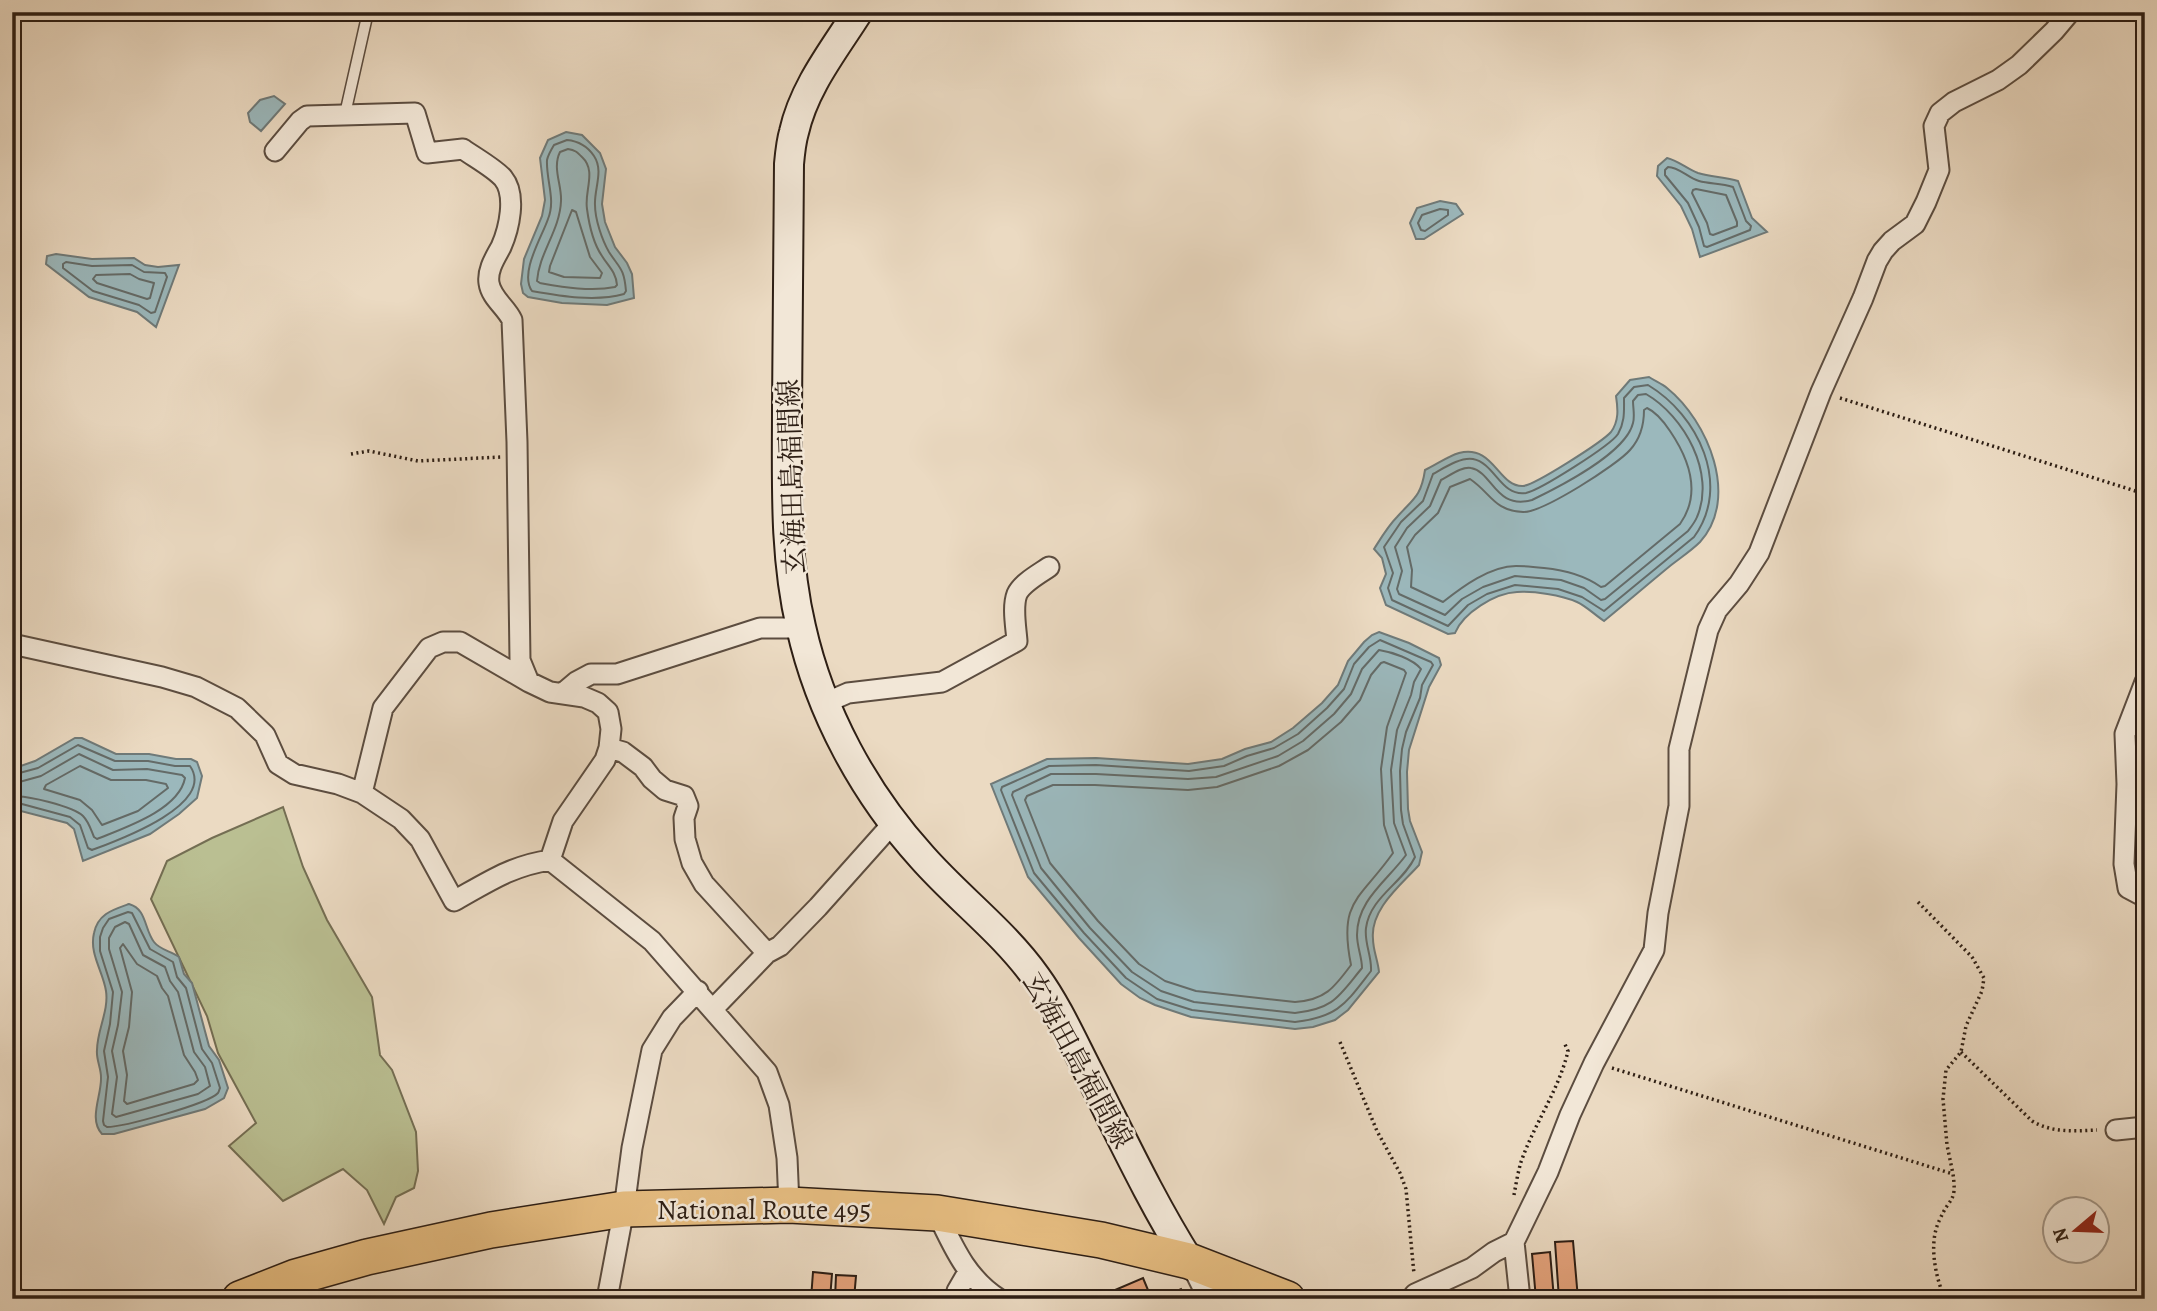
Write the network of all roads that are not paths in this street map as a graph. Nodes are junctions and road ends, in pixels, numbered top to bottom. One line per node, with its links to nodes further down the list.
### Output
1 (368, 12): 4 (lane)
2 (858, 12): 7 (main road, 玄海田島福間線)
3 (2070, 12): 26 (street)
4 (345, 114): 5 (street); 9 (street)
5 (275, 151)
6 (1049, 567): 12 (street)
7 (801, 628): 11 (street); 12 (main road, 玄海田島福間線)
8 (12, 644): 14 (street)
9 (529, 682): 11 (street); 14 (street)
10 (2145, 682): 17 (street)
11 (563, 693): 13 (street)
12 (825, 703): 15 (main road, 玄海田島福間線)
13 (609, 748): 16 (street); 18 (street)
14 (362, 793): 16 (street)
15 (893, 822): 18 (street); 27 (main road, 玄海田島福間線)
16 (550, 860): 19 (street)
17 (2145, 897)
18 (767, 953): 20 (street)
19 (698, 991): 20 (street); 24 (street)
20 (713, 1009): 23 (street)
21 (2145, 1126): 22 (street)
22 (2116, 1130)
23 (789, 1205): 24 (highway, National Route 495); 25 (highway, National Route 495)
24 (624, 1209): 32 (highway, National Route 495); 33 (street)
25 (937, 1213): 27 (highway, National Route 495); 28 (street)
26 (1514, 1242): 30 (street); 38 (street)
27 (1189, 1261): 36 (street); 37 (highway, National Route 495)
28 (968, 1272): 34 (street); 35 (street)
29 (12, 1282): 31 (lane)
30 (1413, 1296)
31 (20, 1299)
32 (240, 1299)
33 (607, 1299)
34 (956, 1299)
35 (999, 1299)
36 (1206, 1299)
37 (1287, 1299)
38 (1520, 1299)

